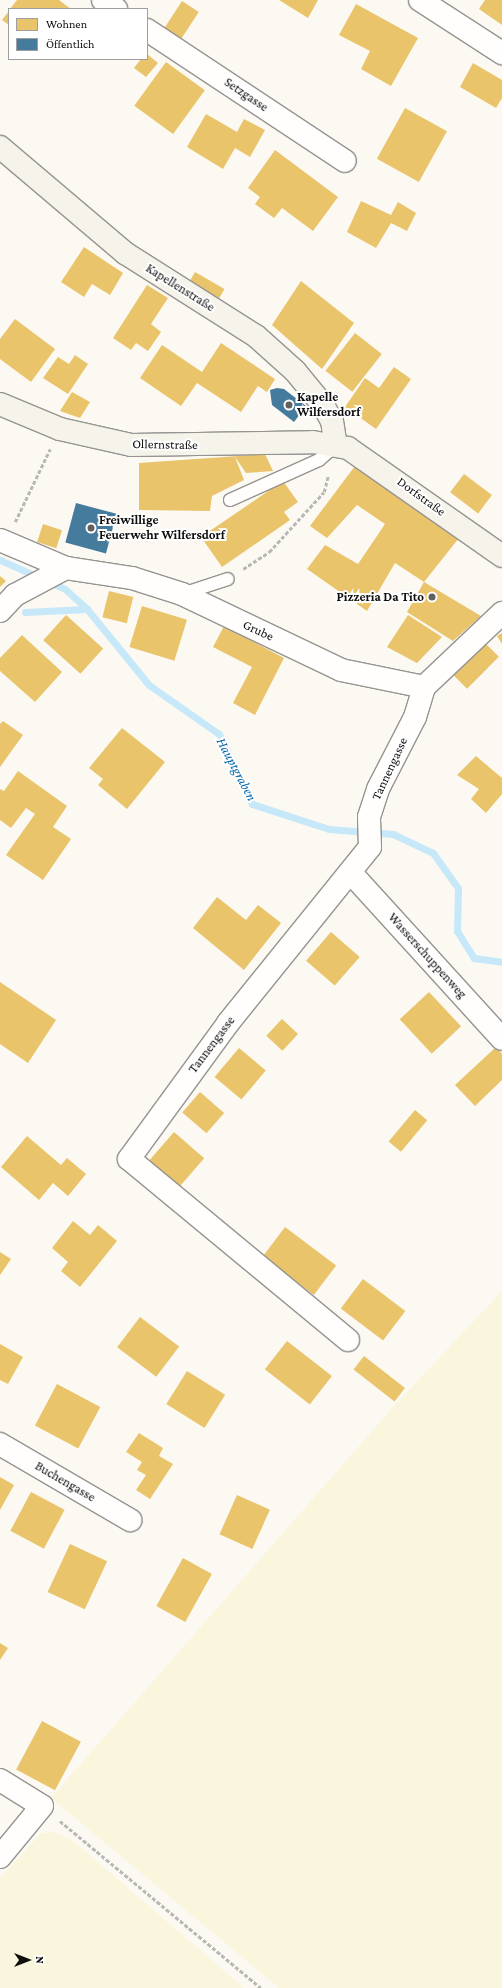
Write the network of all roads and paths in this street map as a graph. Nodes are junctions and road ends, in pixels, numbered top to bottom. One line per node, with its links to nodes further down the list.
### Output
1 (103, 0): 3 (street)
2 (420, 0): 4 (street)
3 (115, 8)
4 (445, 8): 6 (street)
5 (148, 31): 8 (street, Setzgasse)
6 (502, 52)
7 (0, 147): 11 (street, Kapellenstraße)
8 (344, 161)
9 (0, 404): 10 (street, Ollernstraße)
10 (60, 429): 11 (street, Ollernstraße); 13 (path)
11 (336, 445): 12 (lane); 14 (street, Dorfstraße); 16 (path)
12 (230, 500)
13 (3, 541): 15 (street, Grube)
14 (502, 556)
15 (60, 571): 17 (street, Grube); 18 (street)
16 (228, 579): 17 (lane)
17 (182, 594): 20 (street, Grube)
18 (0, 611)
19 (502, 613): 20 (street)
20 (424, 687): 21 (street, Tannengasse)
21 (351, 874): 22 (street, Wasserschuppenweg); 23 (street, Tannengasse)
22 (502, 1039)
23 (348, 1340)
24 (0, 1444): 25 (street, Buchengasse)
25 (130, 1520)
26 (0, 1780): 27 (street)
27 (42, 1806): 28 (street); 29 (path)
28 (0, 1857)
29 (261, 1988)

